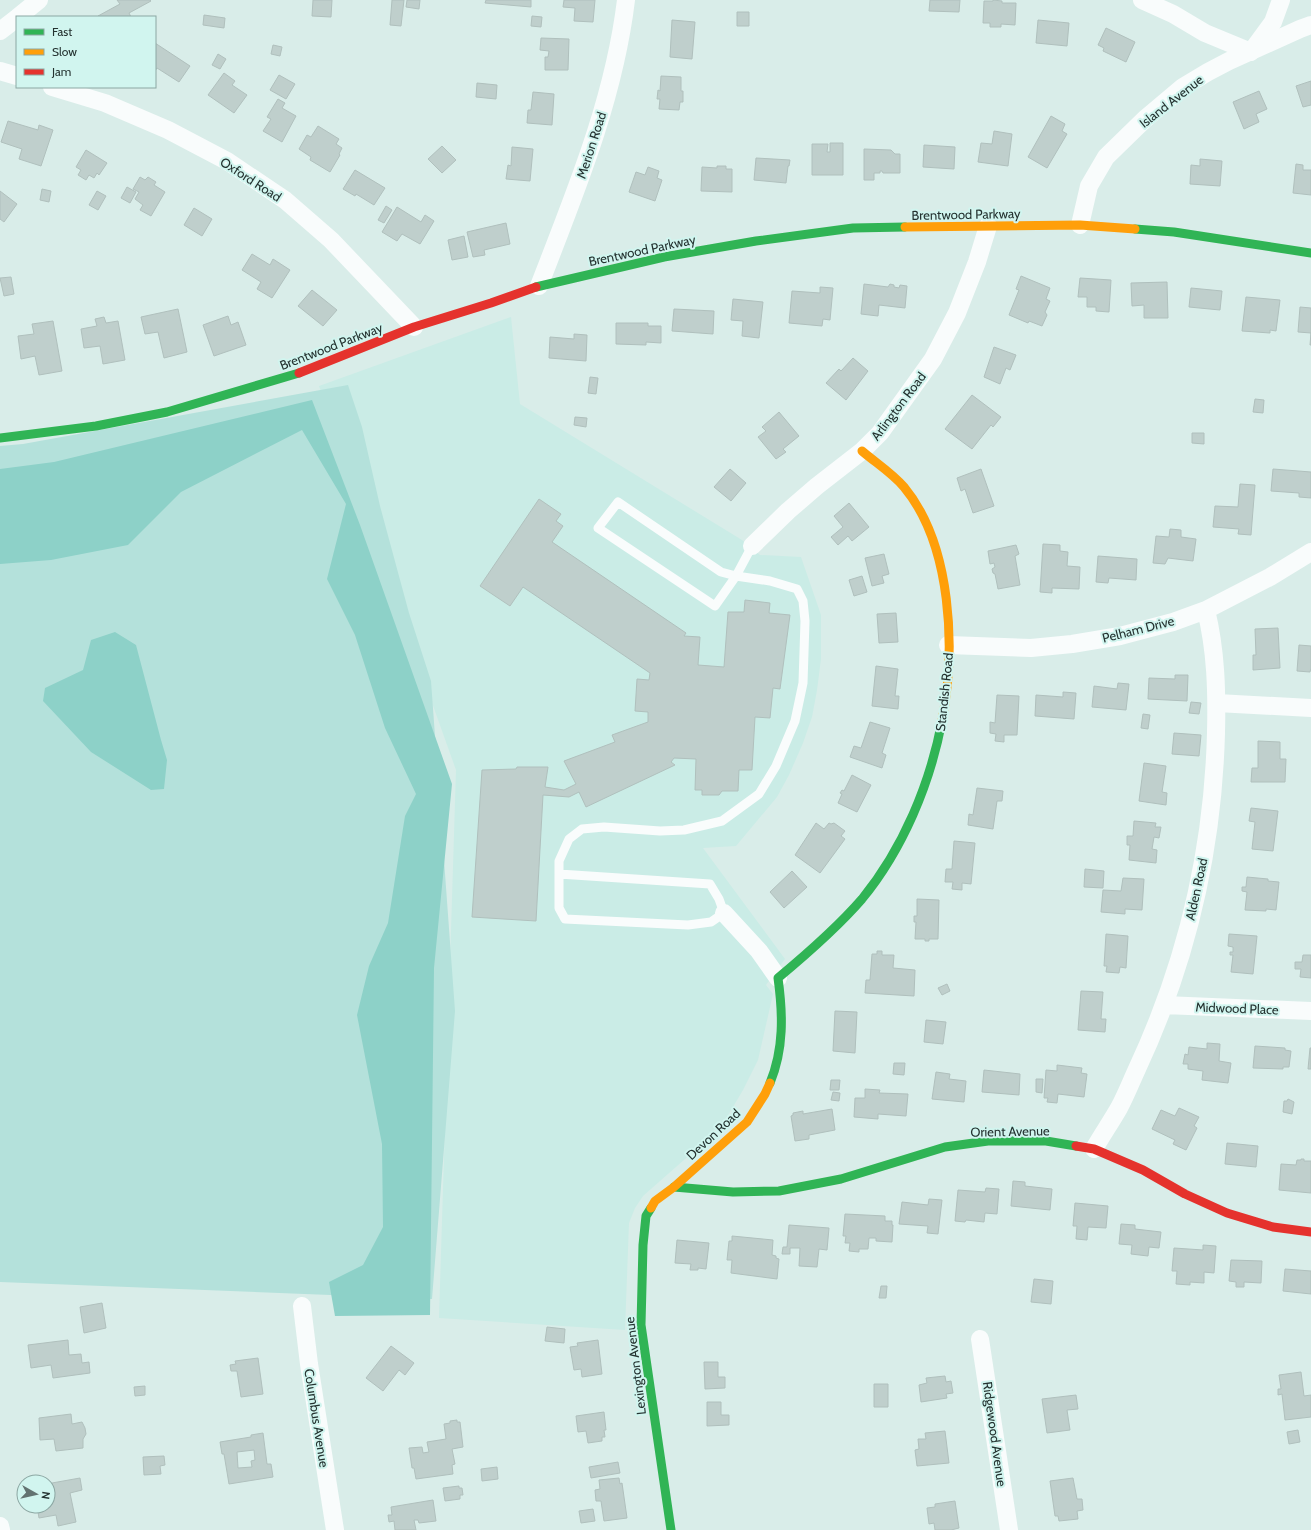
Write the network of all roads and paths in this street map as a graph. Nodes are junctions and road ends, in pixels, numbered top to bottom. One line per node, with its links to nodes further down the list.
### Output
1 (39, 0): 5 (street)
2 (626, 0): 16 (street, Merion Road)
3 (1142, 0): 9 (street)
4 (1281, 0): 9 (street)
5 (20, 16)
6 (16, 19): 8 (street)
7 (1311, 25): 9 (street, Island Avenue)
8 (0, 31)
9 (1251, 52): 13 (street, Island Avenue)
10 (0, 71): 11 (street)
11 (16, 76)
12 (55, 88): 17 (street, Oxford Road)
13 (1080, 225): 14 (street, Brentwood Parkway); 15 (street, Brentwood Parkway)
14 (988, 226): 16 (street, Brentwood Parkway); 19 (street, Arlington Road)
15 (1311, 253)
16 (539, 286): 17 (street, Brentwood Parkway)
17 (414, 327): 18 (street, Brentwood Parkway)
18 (0, 438)
19 (862, 452): 20 (street, Arlington Road); 24 (street, Standish Road)
20 (752, 546): 22 (lane)
21 (1311, 552): 23 (street, Pelham Drive)
22 (736, 576): 22 (lane); 27 (lane)
23 (1206, 610): 24 (street, Pelham Drive); 25 (street, Alden Road)
24 (948, 645): 29 (street, Standish Road)
25 (1217, 703): 26 (street); 30 (street, Alden Road)
26 (1311, 708)
27 (559, 874): 28 (lane); 28 (lane)
28 (724, 913): 29 (street)
29 (778, 978): 33 (street, Devon Road)
30 (1164, 1005): 31 (street, Midwood Place); 32 (street, Alden Road)
31 (1311, 1011)
32 (1094, 1149): 33 (street, Orient Avenue); 34 (street, Orient Avenue)
33 (674, 1187): 40 (street, Lexington Avenue)
34 (1311, 1232)
35 (302, 1306): 39 (street, Columbus Avenue)
36 (980, 1339): 41 (street, Ridgewood Avenue)
37 (0, 1526): 38 (street)
38 (1, 1530)
39 (335, 1530)
40 (671, 1530)
41 (1008, 1530)

